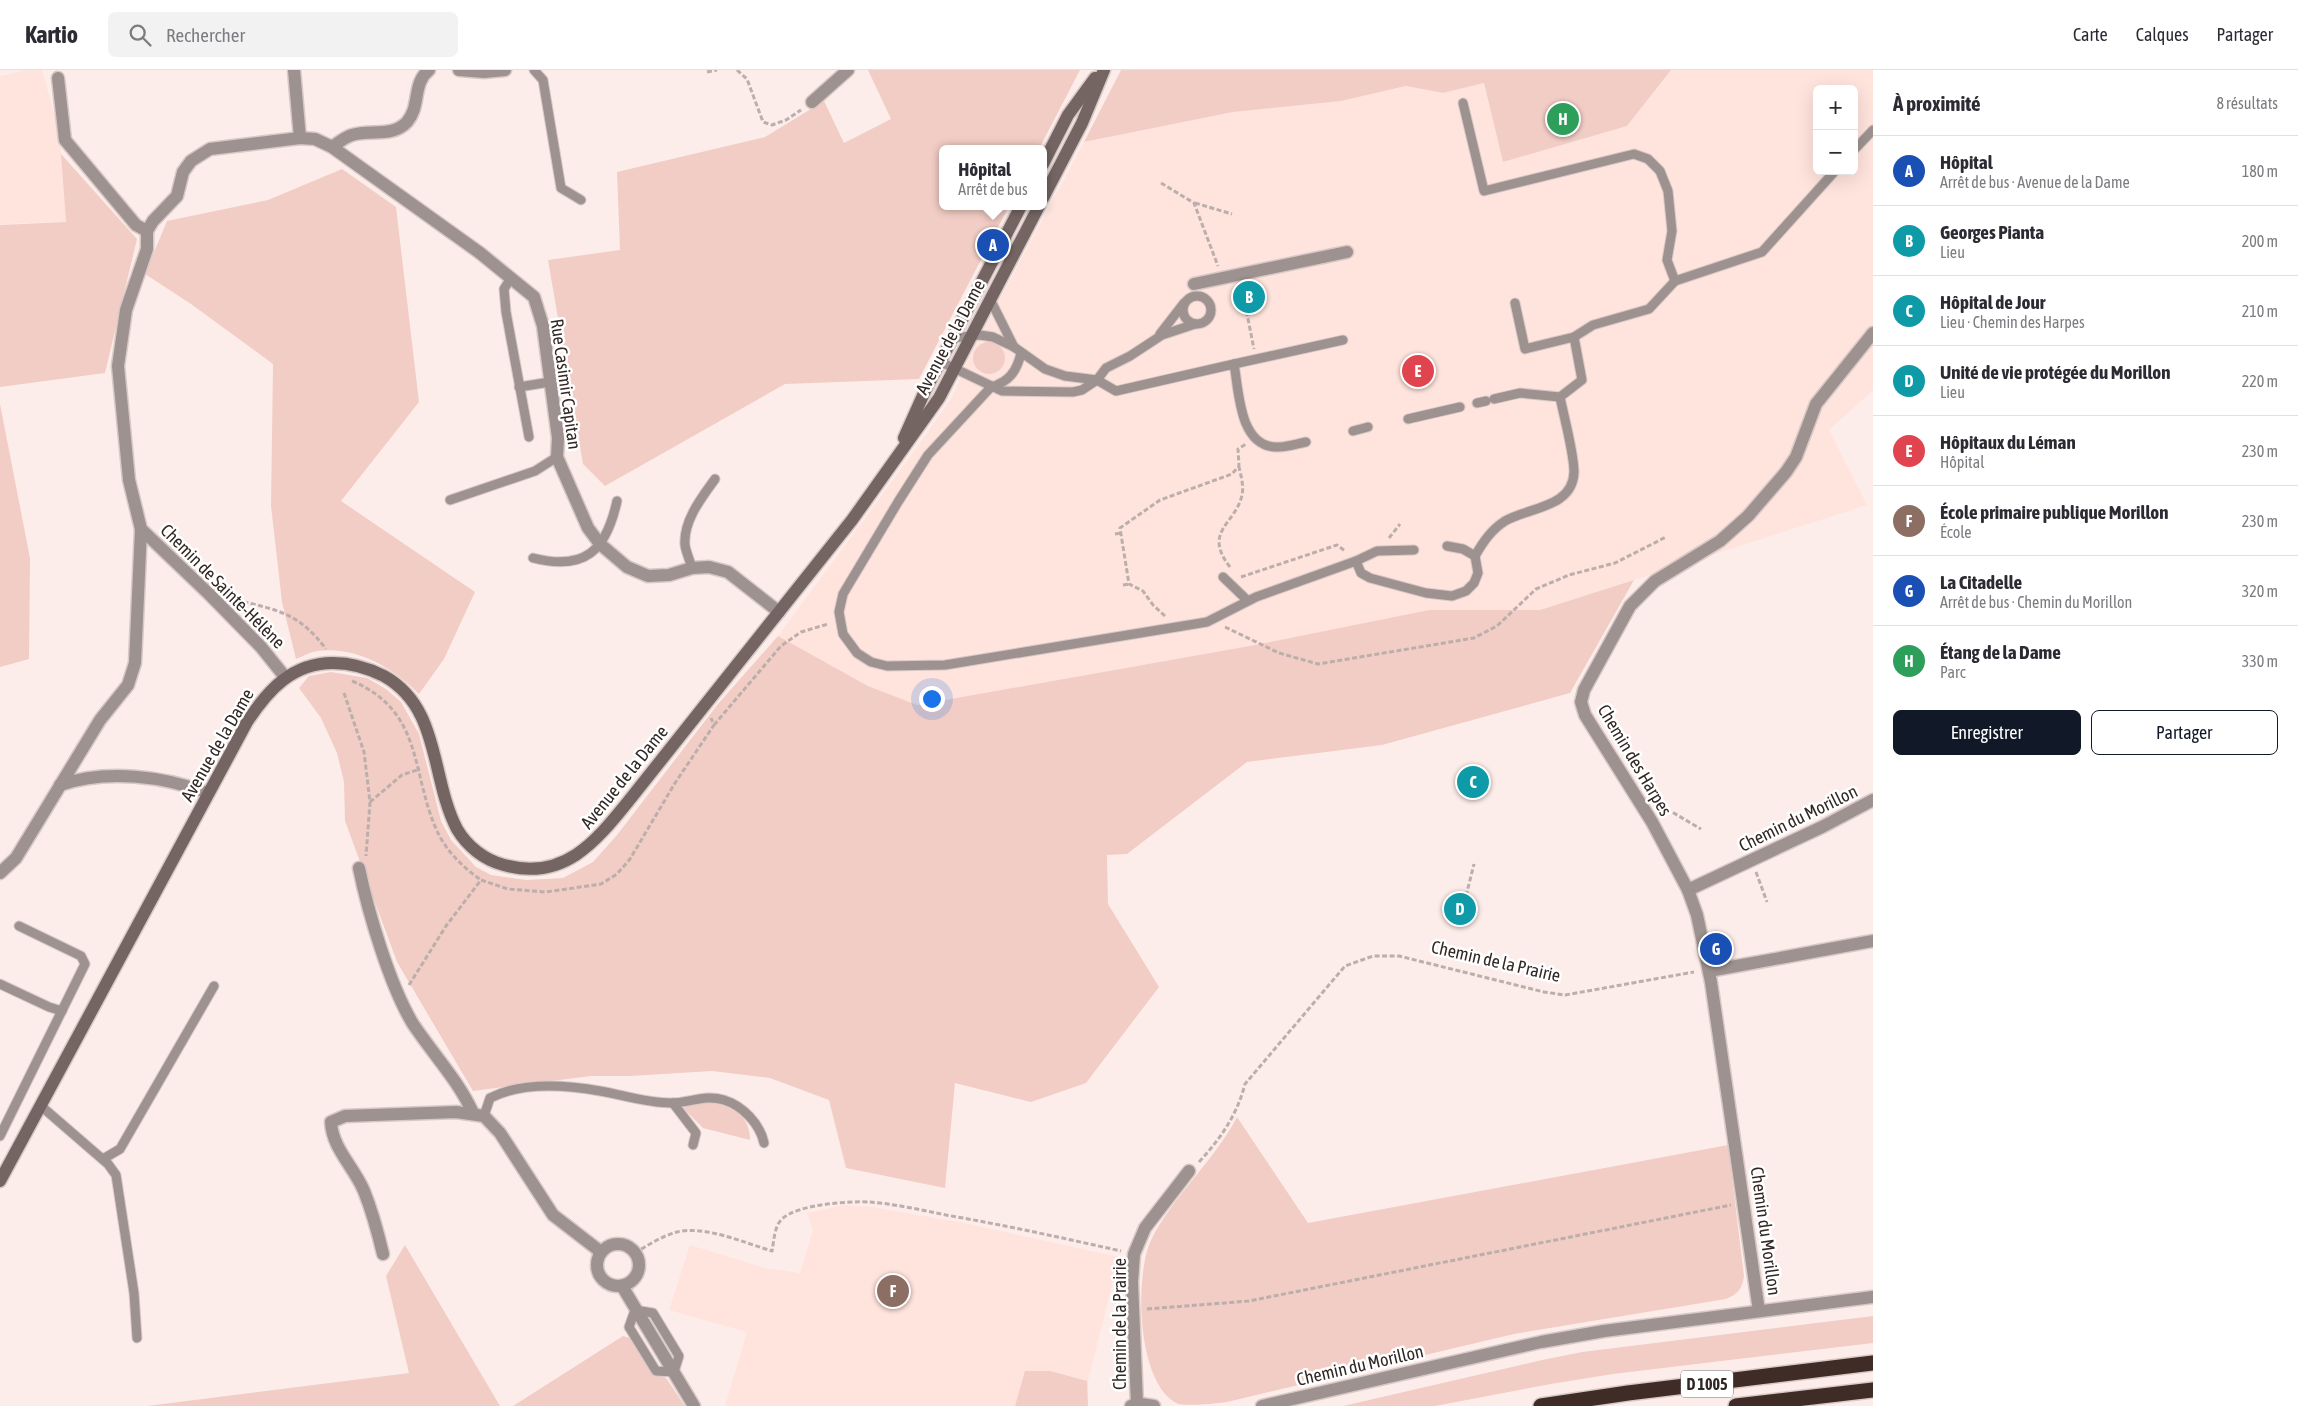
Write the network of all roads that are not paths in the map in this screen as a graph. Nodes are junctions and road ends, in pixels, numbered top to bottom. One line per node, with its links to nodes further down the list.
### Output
1 (294, 70): 12 (street)
2 (429, 70): 14 (street)
3 (459, 70): 4 (street)
4 (505, 70)
5 (534, 70): 18 (lane)
6 (848, 70): 9 (street)
7 (1102, 70): 15 (main road); 17 (main road)
8 (58, 78): 21 (street)
9 (812, 102)
10 (1463, 103): 24 (lane)
11 (1873, 130): 13 (lane)
12 (300, 138): 14 (street, Rue Casimir Capitan); 21 (street, Rue Casimir Capitan)
13 (1858, 146)
14 (332, 147): 23 (street, Rue Casimir Capitan)
15 (1047, 156)
16 (1831, 175): 24 (lane)
17 (1047, 190)
18 (581, 200)
19 (1019, 210): 33 (main road, Avenue de la Dame)
20 (1037, 210): 26 (main road, Avenue de la Dame)
21 (147, 231): 57 (street, Chemin de Sainte-Hélène)
22 (1347, 252): 25 (street)
23 (511, 278): 41 (street, Rue Casimir Capitan); 42 (lane)
24 (1675, 281): 32 (lane)
25 (1194, 284)
26 (990, 299): 31 (main road, Avenue de la Dame); 36 (lane)
27 (1515, 302): 32 (lane)
28 (1184, 303): 29 (lane); 29 (lane); 34 (lane)
29 (1195, 324): 34 (lane)
30 (1873, 333): 74 (street, Chemin des Harpes)
31 (971, 336): 33 (lane); 36 (lane); 39 (main road, Avenue de la Dame)
32 (1574, 337): 44 (lane)
33 (953, 338): 37 (main road, Avenue de la Dame)
34 (1157, 338): 40 (lane)
35 (1343, 340): 38 (lane)
36 (1018, 350): 40 (lane); 43 (lane)
37 (940, 362): 39 (lane); 52 (main road, Avenue de la Dame)
38 (1234, 364): 40 (lane); 51 (lane)
39 (954, 368): 43 (lane); 52 (main road, Avenue de la Dame)
40 (1097, 380): 43 (lane)
41 (550, 382): 42 (lane); 53 (street, Rue Casimir Capitan)
42 (520, 387): 50 (lane)
43 (991, 387): 66 (lane)
44 (1560, 397): 45 (lane); 61 (lane)
45 (1486, 401)
46 (1460, 407): 47 (lane)
47 (1408, 418)
48 (1368, 428): 49 (lane)
49 (1353, 431)
50 (529, 436)
51 (1306, 442)
52 (899, 452): 67 (main road, Avenue de la Dame)
53 (557, 458): 55 (lane); 58 (street, Rue Casimir Capitan)
54 (715, 479): 64 (lane)
55 (450, 500)
56 (617, 501): 58 (lane)
57 (141, 529): 68 (street, Chemin de Sainte-Hélène); 69 (street)
58 (600, 544): 62 (lane); 64 (street, Rue Casimir Capitan)
59 (1447, 546): 61 (lane)
60 (1414, 550): 63 (lane)
61 (1475, 556): 63 (lane)
62 (533, 558)
63 (1356, 561): 66 (lane)
64 (692, 568): 67 (street, Rue Casimir Capitan)
65 (1223, 577): 66 (lane)
66 (1248, 601)
67 (779, 612): 68 (main road, Avenue de la Dame)
68 (285, 677): 70 (main road, Avenue de la Dame)
69 (60, 785): 70 (street); 73 (street)
70 (208, 793): 82 (main road, Avenue de la Dame)
71 (1873, 800): 74 (street, Chemin du Morillon)
72 (359, 868): 83 (street)
73 (0, 873)
74 (1688, 890): 77 (street, Chemin du Morillon)
75 (19, 926): 80 (lane)
76 (1873, 941): 77 (street)
77 (1705, 971): 94 (street, Chemin du Morillon)
78 (0, 984): 80 (lane)
79 (214, 986): 87 (lane)
80 (62, 1011): 84 (lane)
81 (673, 1103): 83 (lane); 85 (lane); 86 (lane)
82 (41, 1106): 87 (lane); 89 (main road, Avenue de la Dame)
83 (479, 1114): 90 (street); 91 (street)
84 (0, 1136)
85 (764, 1143)
86 (693, 1145)
87 (104, 1159): 95 (lane)
88 (1190, 1171): 98 (street, Chemin de la Prairie)
89 (0, 1181)
90 (601, 1252): 92 (street); 92 (street)
91 (383, 1254)
92 (622, 1286): 99 (street)
93 (1873, 1297): 94 (street)
94 (1759, 1311): 101 (street, Chemin du Morillon)
95 (137, 1338)
96 (1873, 1363): 102 (highway, D 1005)
97 (1873, 1390): 103 (highway, D 1005)
98 (1134, 1405): 100 (street)
99 (694, 1406)
100 (1154, 1406)
101 (1262, 1406)
102 (1541, 1406)
103 (1736, 1406)

